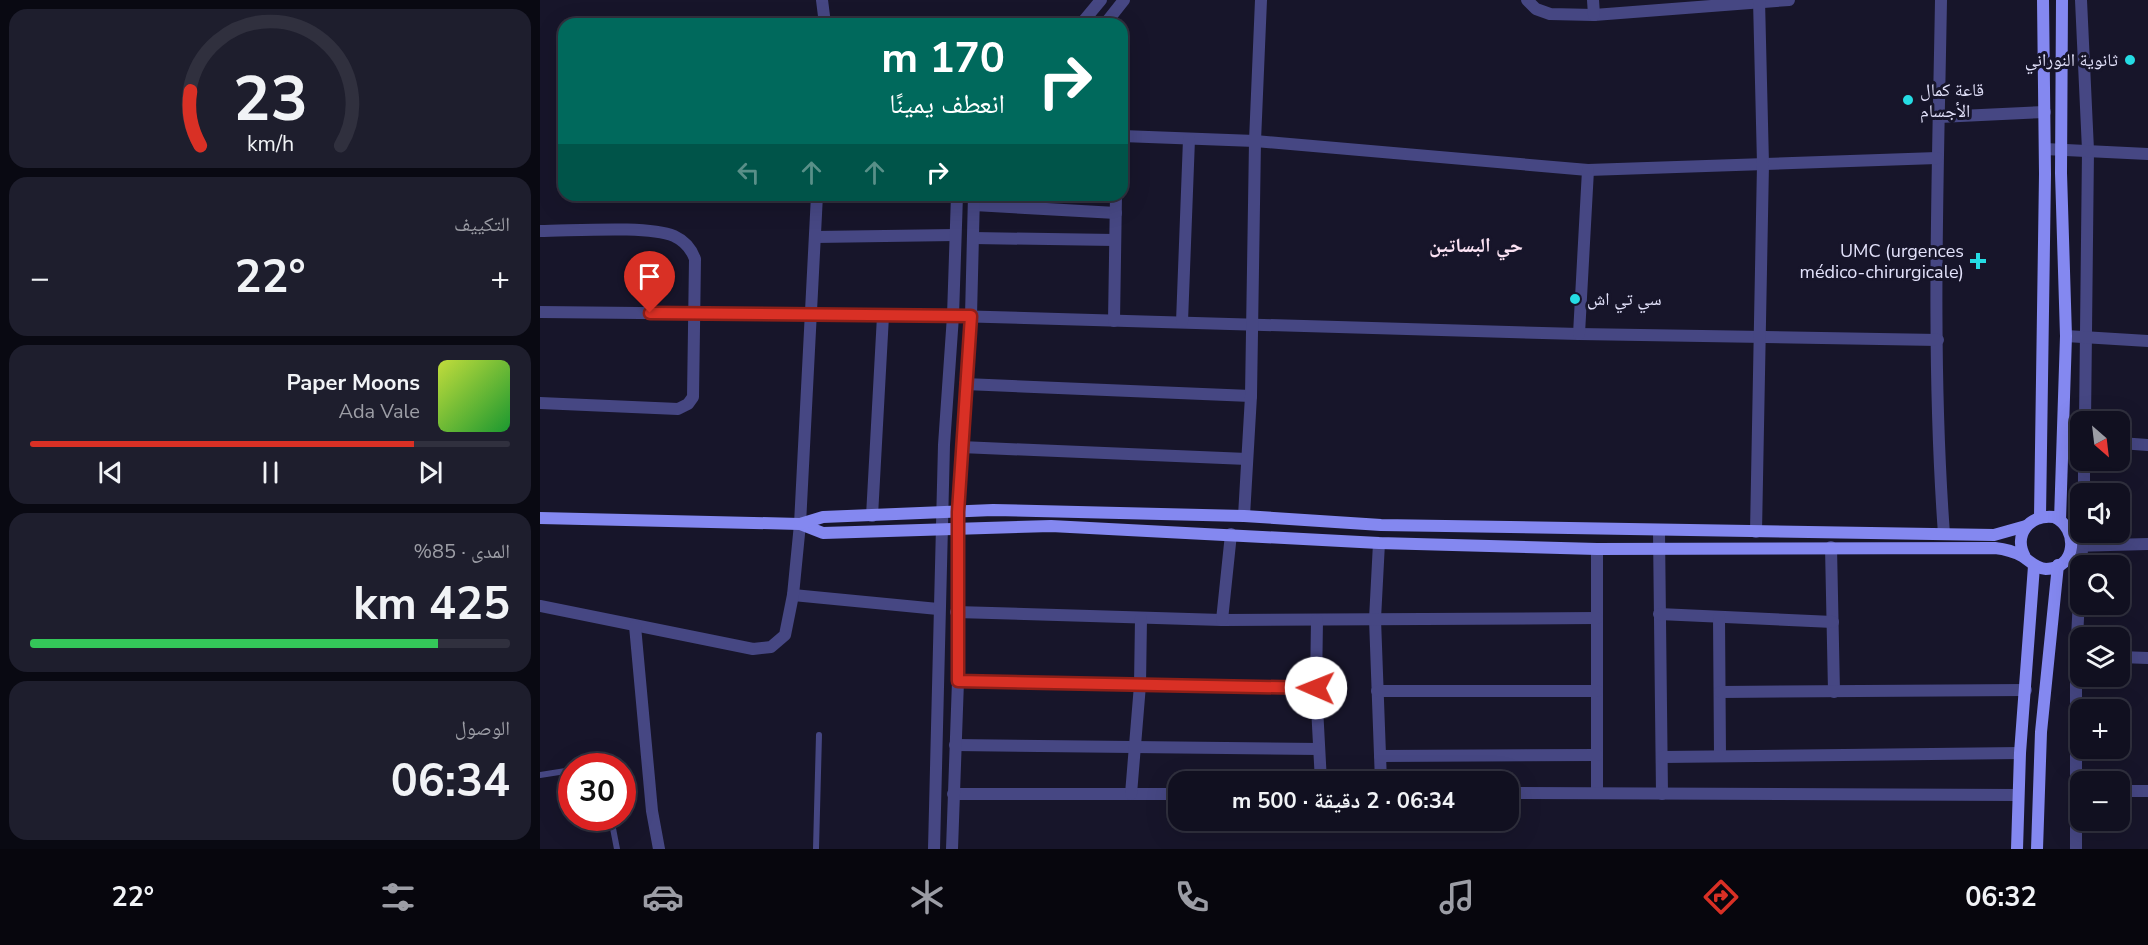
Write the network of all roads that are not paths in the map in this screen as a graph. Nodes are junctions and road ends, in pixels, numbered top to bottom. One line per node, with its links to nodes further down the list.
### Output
1 (822, 0): 14 (street)
2 (1101, 0): 15 (street)
3 (1124, 0): 16 (street)
4 (1261, 0): 21 (street)
5 (1527, 0): 13 (street)
6 (1593, 0): 13 (street)
7 (1789, 0): 10 (street)
8 (1941, 0): 18 (street)
9 (2043, 0): 17 (main road)
10 (1759, 1): 13 (street); 27 (street)
11 (2062, 1): 12 (street); 23 (main road)
12 (2081, 2): 24 (street)
13 (1594, 15)
14 (824, 18)
15 (1086, 18)
16 (1110, 18)
17 (2045, 112): 18 (street); 22 (main road)
18 (1939, 117): 26 (street)
19 (1128, 136): 20 (street)
20 (1189, 139): 21 (street); 47 (street)
21 (1255, 141): 28 (street); 48 (street)
22 (2045, 149): 23 (street); 67 (main road)
23 (2062, 149): 24 (street); 50 (main road)
24 (2088, 150): 25 (street); 51 (street)
25 (2148, 154)
26 (1937, 158): 27 (street); 53 (street)
27 (1763, 164): 28 (street); 52 (street)
28 (1587, 170): 49 (street)
29 (817, 201): 37 (street)
30 (957, 201): 36 (street)
31 (974, 201): 38 (street)
32 (985, 201): 34 (street)
33 (1116, 201): 34 (street)
34 (1116, 213): 39 (street)
35 (540, 231): 41 (street)
36 (956, 235): 37 (street); 44 (street)
37 (815, 237): 42 (street)
38 (973, 238): 39 (street); 45 (street)
39 (1115, 240): 46 (street)
40 (540, 312): 41 (street)
41 (693, 313): 42 (street); 57 (street)
42 (810, 315): 43 (street); 70 (street)
43 (884, 316): 44 (street); 65 (street)
44 (954, 316): 45 (street); 64 (street)
45 (971, 316): 46 (street); 55 (street)
46 (1114, 321): 47 (street)
47 (1182, 322): 48 (street)
48 (1252, 324): 49 (street); 56 (street)
49 (1579, 334): 52 (street)
50 (2066, 336): 51 (street); 69 (main road)
51 (2086, 337): 54 (street); 58 (street)
52 (1759, 338): 53 (street); 75 (street)
53 (1938, 340): 78 (street)
54 (2148, 341)
55 (965, 384): 56 (street); 61 (street)
56 (1251, 396): 62 (street)
57 (540, 403)
58 (2085, 411)
59 (2130, 444): 60 (street)
60 (2148, 445)
61 (961, 447): 62 (street); 63 (street)
62 (1247, 459): 66 (street)
63 (958, 512): 64 (main road); 66 (main road); 73 (street)
64 (942, 514): 65 (main road); 72 (street)
65 (873, 516): 70 (main road)
66 (1244, 516): 74 (main road)
67 (2040, 517): 69 (main road); 71 (main road)
68 (540, 518): 70 (main road)
69 (2060, 520): 76 (main road)
70 (800, 524): 72 (main road); 88 (street)
71 (2026, 526): 78 (main road); 86 (main road)
72 (942, 528): 73 (main road); 90 (street)
73 (957, 528): 77 (main road); 91 (street)
74 (1659, 531): 75 (main road); 85 (street)
75 (1756, 532): 78 (main road)
76 (2070, 532)
77 (1231, 534): 79 (main road); 97 (street)
78 (1944, 534)
79 (1379, 543): 84 (main road); 96 (street)
80 (2078, 543): 87 (main road)
81 (2125, 543): 82 (street)
82 (2148, 544)
83 (1831, 547): 85 (main road); 86 (main road); 99 (street)
84 (1597, 549): 85 (main road); 95 (street)
85 (1659, 549): 92 (street)
86 (2029, 561): 87 (main road); 107 (main road)
87 (2058, 565): 143 (main road)
88 (793, 595): 90 (street); 100 (street)
89 (540, 606): 100 (street)
90 (938, 609): 140 (street)
91 (956, 612): 94 (street); 103 (street)
92 (1659, 614): 93 (street); 120 (street)
93 (1719, 617): 99 (street); 110 (street)
94 (1141, 618): 97 (street); 104 (street)
95 (1597, 618): 96 (street); 109 (street)
96 (1375, 619): 98 (street); 108 (street)
97 (1222, 620): 98 (street)
98 (1317, 620): 106 (street)
99 (1833, 622): 111 (street)
100 (635, 626): 138 (street)
101 (2130, 657): 102 (street)
102 (2148, 658)
103 (958, 681): 104 (street); 113 (street)
104 (1140, 685): 106 (street); 114 (street)
105 (2078, 687): 123 (street)
106 (1316, 688): 115 (street)
107 (2026, 690): 111 (street); 116 (main road)
108 (1377, 691): 109 (street); 118 (street)
109 (1597, 691): 117 (street)
110 (1720, 692): 111 (street); 119 (street)
111 (1834, 692)
112 (819, 735): 139 (lane)
113 (955, 745): 114 (street); 130 (street)
114 (1134, 747): 115 (street); 131 (street)
115 (1319, 749): 121 (street)
116 (2020, 753): 119 (street); 134 (main road)
117 (1597, 755): 118 (street); 129 (street)
118 (1380, 756): 122 (street)
119 (1720, 756): 120 (street)
120 (1662, 757): 133 (street)
121 (1320, 771)
122 (1381, 771)
123 (2078, 771)
124 (558, 772): 125 (lane)
125 (540, 775)
126 (2130, 791): 127 (street)
127 (2148, 791)
128 (1519, 793): 129 (street)
129 (1597, 793): 133 (street)
130 (953, 794): 131 (street); 141 (street)
131 (1131, 794): 132 (street)
132 (1168, 794)
133 (1662, 794): 134 (street)
134 (2018, 795): 142 (main road)
135 (614, 831): 137 (lane)
136 (2077, 831): 144 (street)
137 (617, 849)
138 (658, 849)
139 (816, 849)
140 (934, 849)
141 (952, 849)
142 (2017, 849)
143 (2037, 849)
144 (2076, 849)

